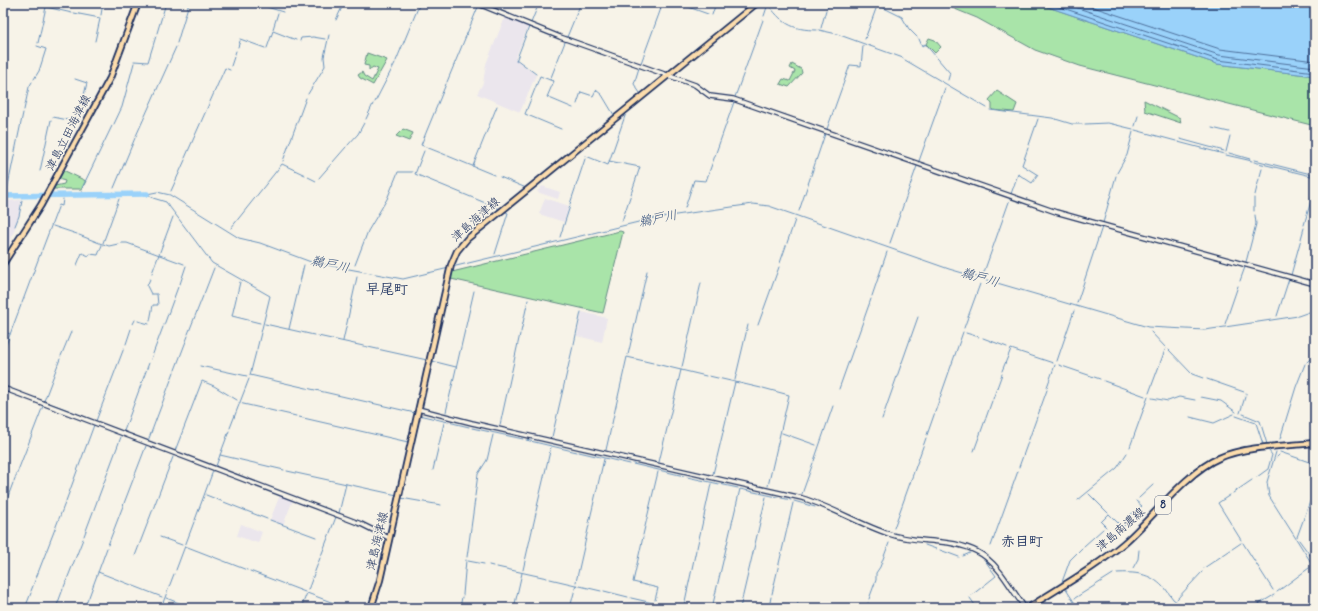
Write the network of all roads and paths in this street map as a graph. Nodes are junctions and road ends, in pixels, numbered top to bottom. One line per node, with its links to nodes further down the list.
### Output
1 (138, 3): 5 (main road, 津島立田海津線)
2 (476, 3): 4 (street)
3 (757, 3): 4 (main road, 津島海津線)
4 (668, 75): 6 (street); 8 (main road, 津島海津線)
5 (3, 264)
6 (1315, 284)
7 (3, 388): 10 (street)
8 (418, 409): 10 (main road, 津島海津線); 12 (street)
9 (1315, 443): 12 (main road, 津島南濃線 / 8)
10 (389, 538): 11 (main road, 津島海津線)
11 (371, 608)
12 (1026, 608)

